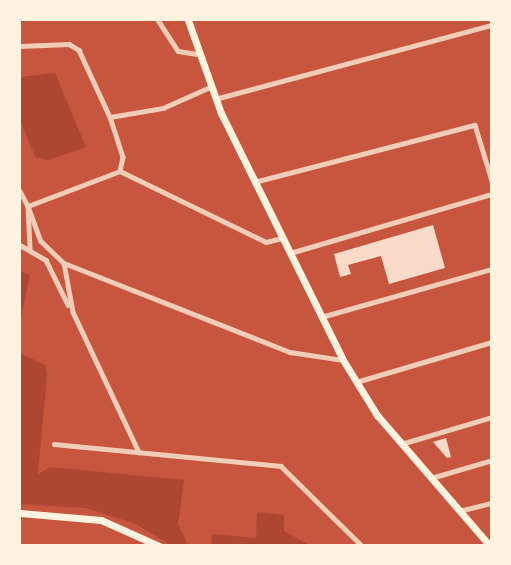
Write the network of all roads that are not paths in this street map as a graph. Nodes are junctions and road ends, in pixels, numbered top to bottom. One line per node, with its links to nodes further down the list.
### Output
1 (158, 20): 5 (street)
2 (188, 20): 5 (main road)
3 (492, 25): 7 (street)
4 (20, 46): 8 (street)
5 (197, 54): 6 (main road)
6 (210, 87): 7 (main road); 8 (street)
7 (215, 99): 11 (main road)
8 (110, 117): 9 (street)
9 (120, 171): 14 (street); 15 (street)
10 (492, 181): 11 (street)
11 (254, 182): 15 (main road)
12 (20, 191): 14 (street)
13 (492, 194): 19 (street)
14 (28, 206): 16 (street); 18 (street)
15 (282, 238): 19 (main road)
16 (44, 244): 18 (street); 20 (street)
17 (20, 245): 18 (street)
18 (30, 249): 21 (street)
19 (290, 253): 24 (main road)
20 (64, 263): 21 (street); 23 (street); 26 (street)
21 (50, 267): 23 (street)
22 (492, 269): 24 (street)
23 (73, 312): 31 (street)
24 (321, 317): 26 (main road)
25 (492, 342): 27 (street)
26 (343, 360): 27 (main road)
27 (356, 382): 30 (main road)
28 (492, 417): 30 (street)
29 (54, 444): 31 (street)
30 (401, 444): 33 (main road)
31 (139, 452): 38 (street)
32 (492, 460): 33 (street)
33 (431, 477): 35 (main road)
34 (492, 503): 35 (street)
35 (459, 511): 39 (main road)
36 (21, 513): 37 (main road)
37 (159, 546)
38 (362, 546)
39 (490, 546)

